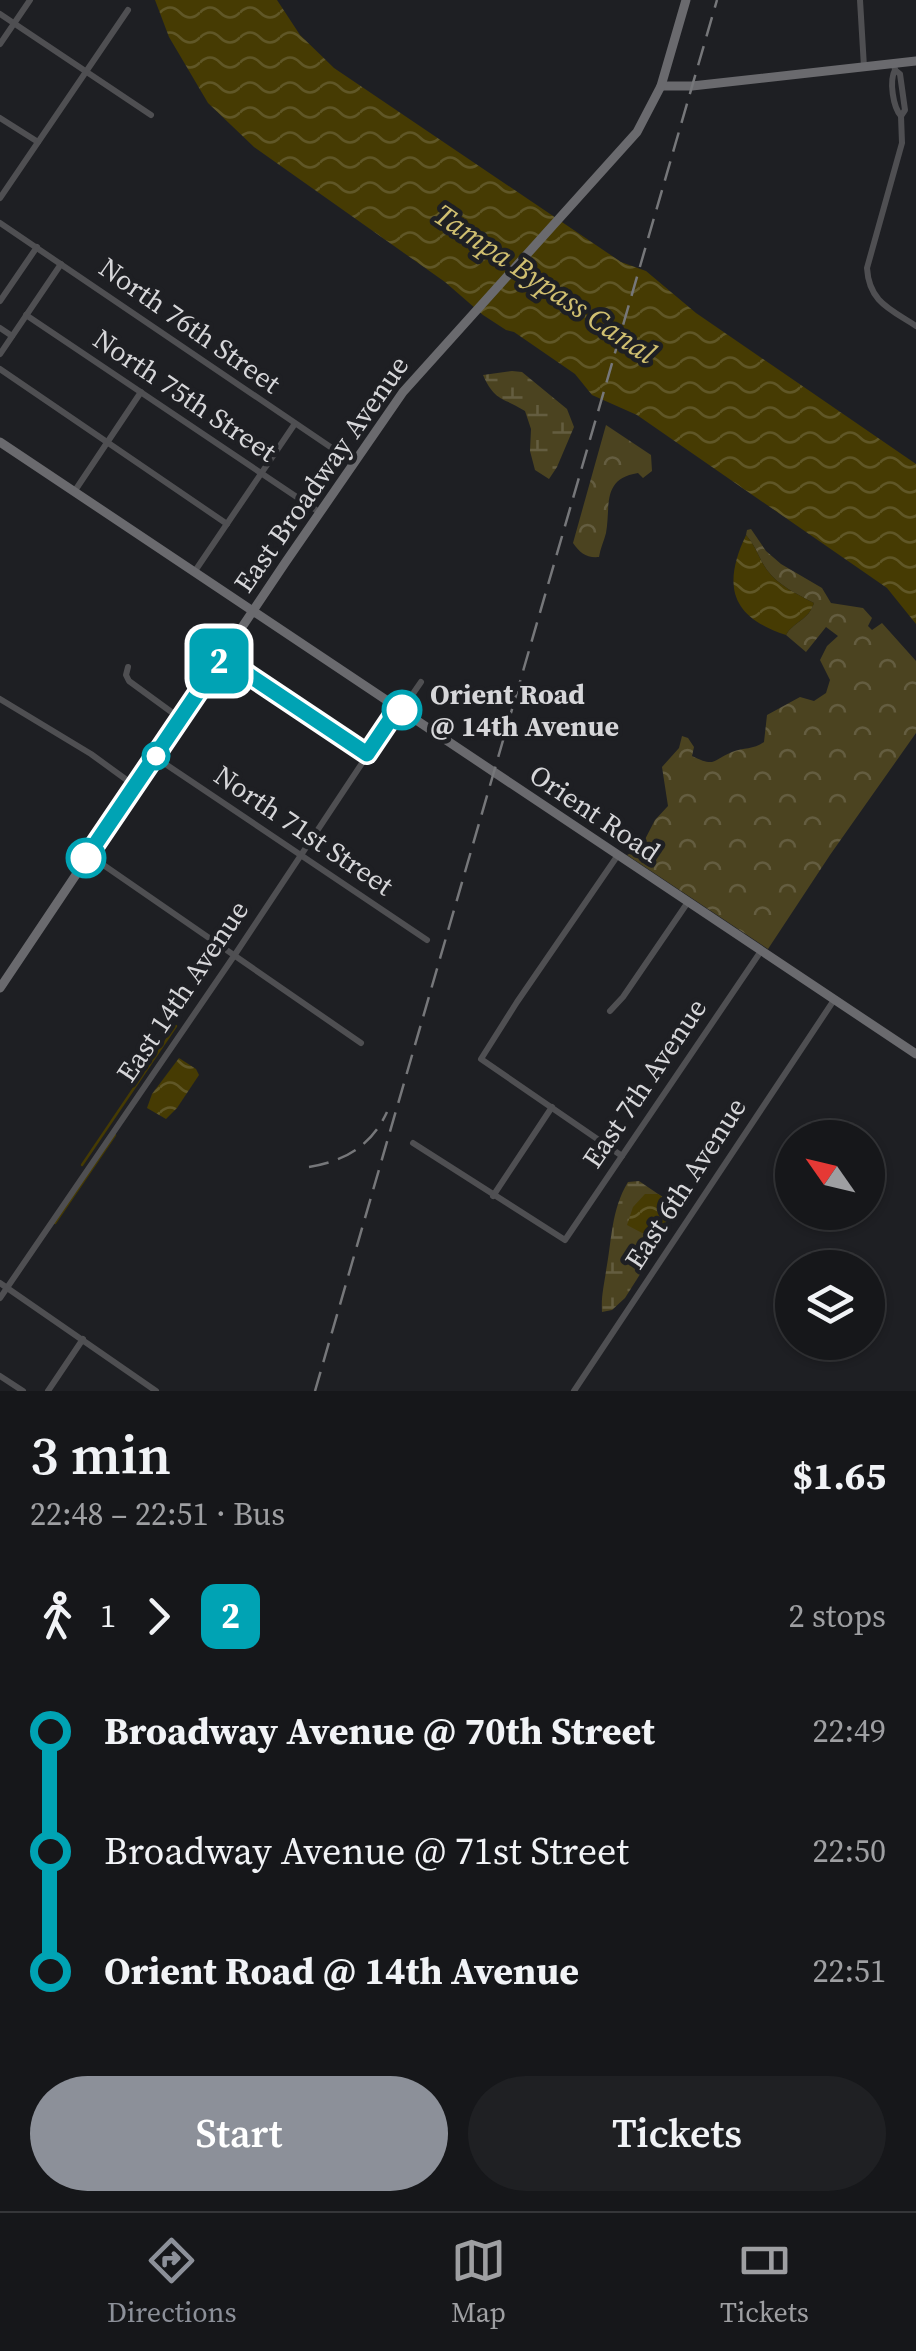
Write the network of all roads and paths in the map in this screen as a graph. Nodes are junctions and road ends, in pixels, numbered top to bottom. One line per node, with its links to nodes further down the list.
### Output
1 (30, 0): 6 (street)
2 (686, 0): 12 (main road, East Broadway Avenue)
3 (860, 0): 9 (street)
4 (128, 10): 11 (street)
5 (0, 14): 6 (street)
6 (14, 24): 7 (street); 11 (street)
7 (0, 44)
8 (916, 61): 10 (main road)
9 (864, 67): 10 (main road); 12 (main road)
10 (895, 67): 22 (street)
11 (86, 71): 13 (street); 15 (street)
12 (661, 86): 31 (main road, East Broadway Avenue)
13 (151, 115)
14 (0, 118): 15 (street)
15 (38, 142): 16 (street)
16 (0, 198)
17 (0, 224): 18 (street, North 76th Street)
18 (37, 247): 19 (street, North 76th Street); 20 (street)
19 (62, 264): 21 (street); 28 (street, North 76th Street)
20 (0, 301)
21 (26, 315): 24 (street); 27 (street, North 75th Street)
22 (916, 326)
23 (0, 328): 24 (street)
24 (12, 336): 25 (street)
25 (0, 354)
26 (0, 369): 29 (street)
27 (141, 392): 29 (street); 32 (street, North 75th Street)
28 (294, 424): 31 (street, North 76th Street); 32 (street)
29 (108, 441): 33 (street); 35 (street)
30 (0, 442): 33 (main road, Orient Road)
31 (354, 463): 34 (main road, East Broadway Avenue)
32 (260, 474): 34 (street, North 75th Street); 35 (street)
33 (74, 492): 36 (main road, Orient Road)
34 (320, 512): 37 (main road, East Broadway Avenue)
35 (227, 524): 36 (street)
36 (195, 571): 37 (main road, Orient Road)
37 (254, 610): 38 (main road, East Broadway Avenue); 42 (main road, Orient Road)
38 (222, 657): 43 (main road, East Broadway Avenue); 44 (street)
39 (128, 667): 43 (street)
40 (422, 682): 42 (street, East 14th Avenue)
41 (0, 699): 46 (street)
42 (400, 709): 44 (street, East 14th Avenue); 48 (main road, Orient Road)
43 (180, 719): 45 (main road, East Broadway Avenue)
44 (367, 754): 49 (street, East 14th Avenue)
45 (155, 757): 46 (main road, East Broadway Avenue); 49 (street, North 71st Street)
46 (135, 786): 47 (main road, East Broadway Avenue)
47 (88, 854): 53 (street); 54 (main road, East Broadway Avenue)
48 (618, 854): 50 (main road, Orient Road); 59 (street)
49 (301, 856): 51 (street, North 71st Street); 53 (street, East 14th Avenue)
50 (688, 902): 52 (main road, Orient Road); 56 (street)
51 (427, 940)
52 (761, 951): 55 (main road, Orient Road); 61 (street, East 7th Avenue)
53 (234, 956): 57 (street); 63 (street, East 14th Avenue)
54 (2, 981)
55 (834, 1000): 58 (main road, Orient Road); 70 (street, East 6th Avenue)
56 (610, 1012)
57 (362, 1043)
58 (916, 1054)
59 (552, 1107): 61 (street); 62 (street)
60 (412, 1142): 62 (street)
61 (622, 1156): 62 (street, East 7th Avenue)
62 (493, 1196)
63 (3, 1285): 64 (street, East 14th Avenue); 65 (street)
64 (0, 1298)
65 (83, 1339): 68 (street); 69 (street)
66 (0, 1376): 67 (street)
67 (23, 1391)
68 (48, 1391)
69 (156, 1391)
70 (574, 1391)

